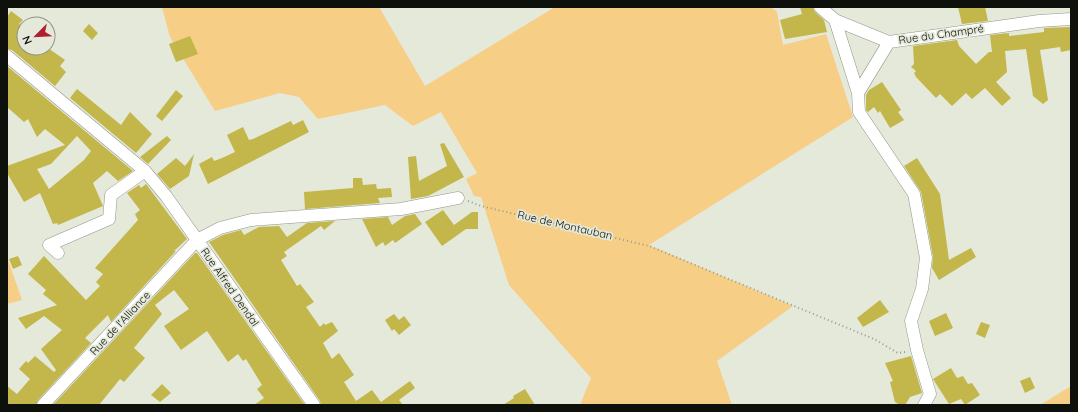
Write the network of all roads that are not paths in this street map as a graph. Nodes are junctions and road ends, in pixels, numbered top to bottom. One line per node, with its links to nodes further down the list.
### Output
1 (820, 7): 3 (street, Rue du Champré)
2 (1071, 19): 4 (street, Rue du Champré)
3 (835, 20): 4 (street, Rue du Champré); 6 (street)
4 (889, 42): 6 (street)
5 (7, 56): 7 (street, Rue Alfred Dendal)
6 (858, 93): 13 (street)
7 (145, 171): 9 (street, Rue Alfred Dendal); 10 (street)
8 (458, 198): 9 (street)
9 (197, 240): 11 (street, Rue de l'Alliance); 12 (street, Rue Alfred Dendal)
10 (58, 253)
11 (44, 405)
12 (314, 405)
13 (924, 405)

